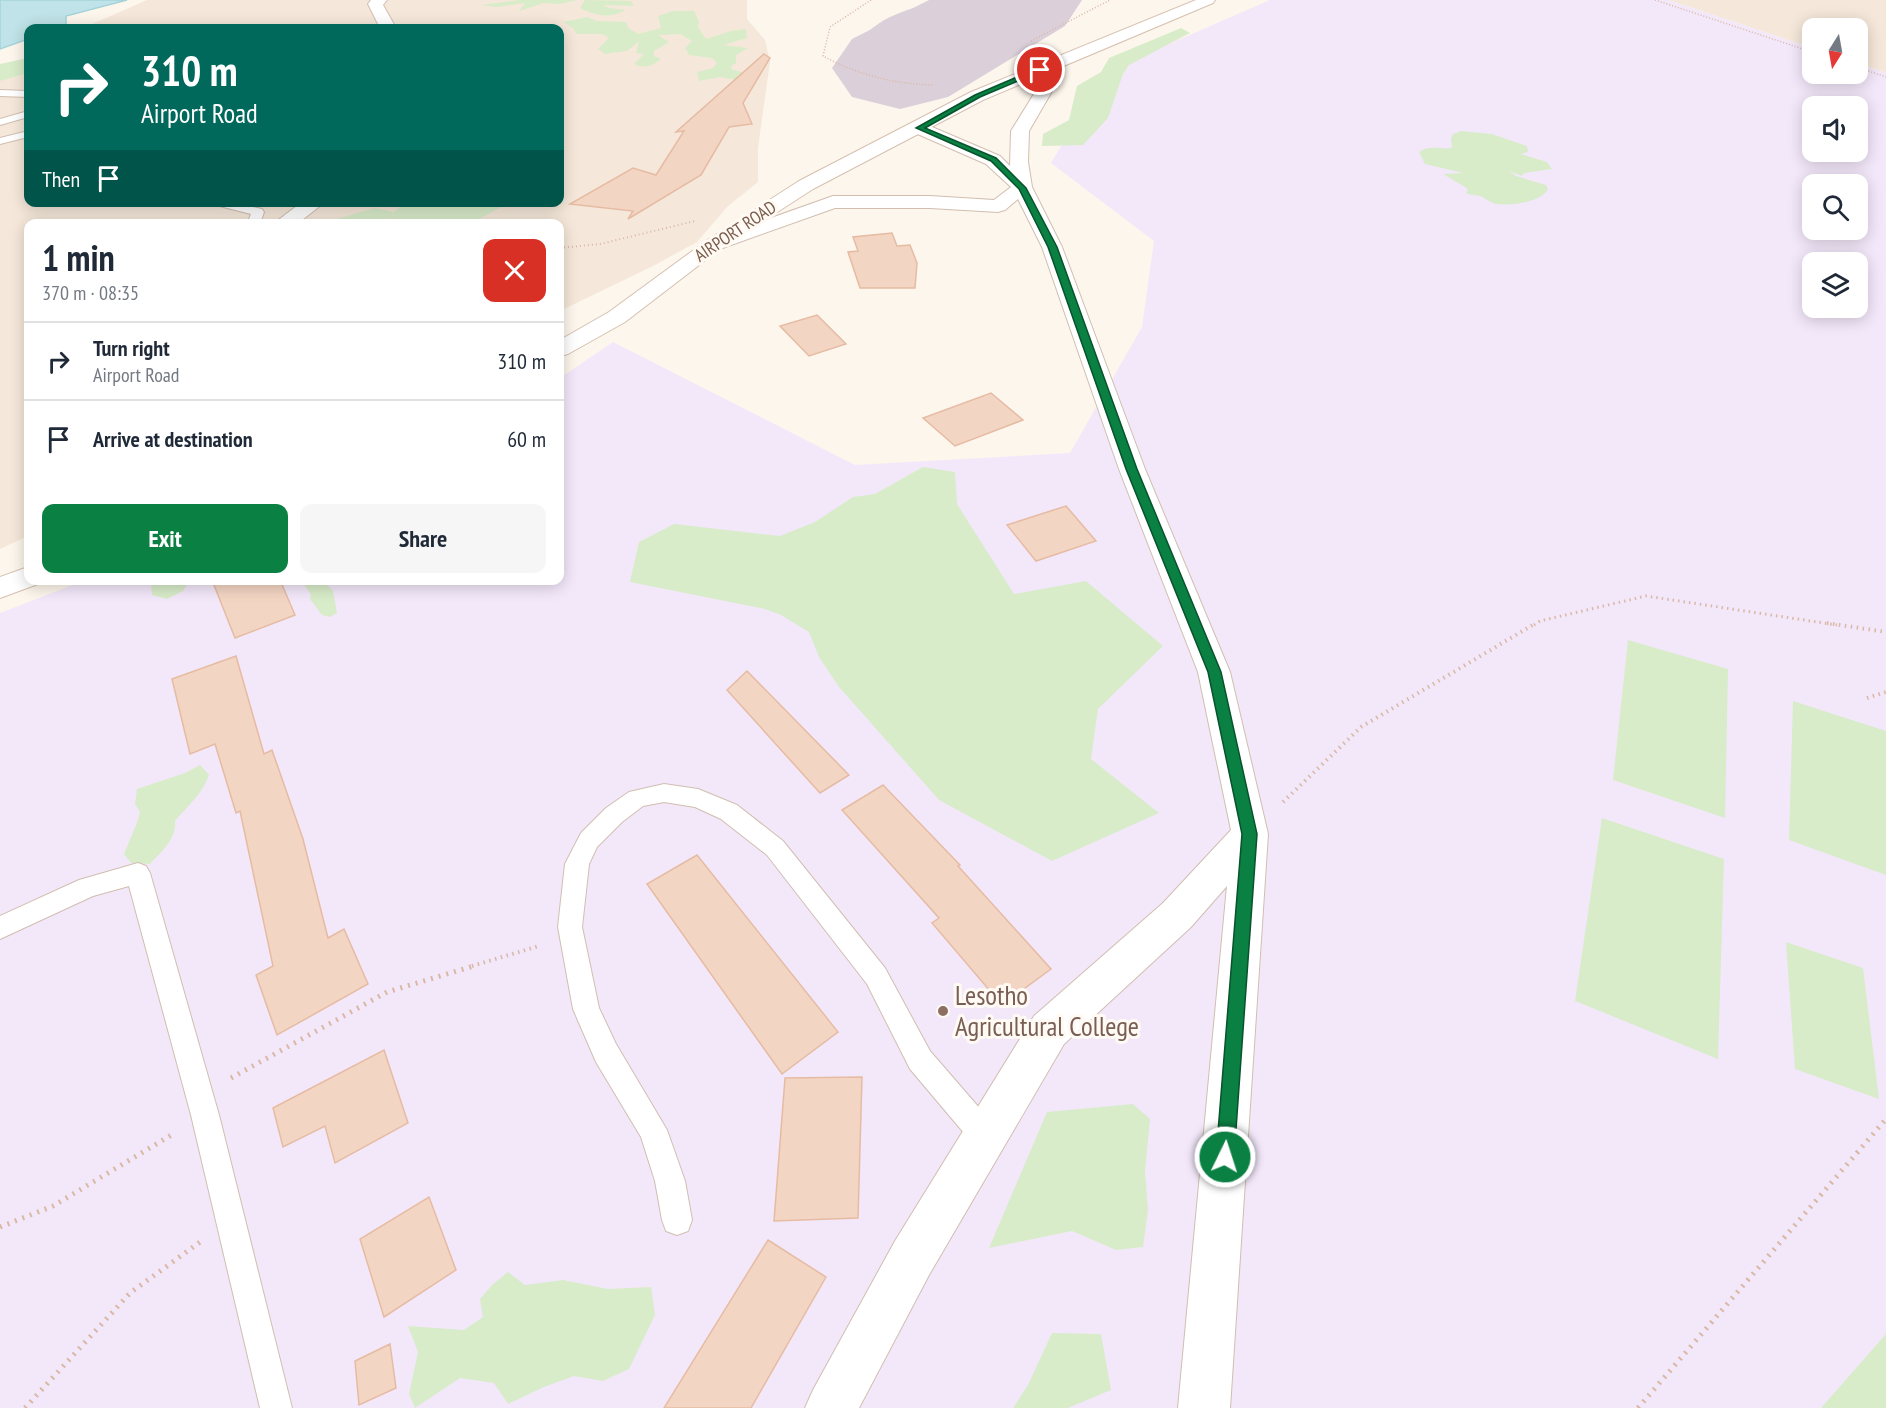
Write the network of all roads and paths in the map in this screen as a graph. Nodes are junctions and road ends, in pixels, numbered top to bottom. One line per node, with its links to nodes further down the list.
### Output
1 (380, 0): 7 (street)
2 (871, 0): 13 (path)
3 (1110, 0): 8 (path)
4 (1208, 0): 18 (street, AIRPORT ROAD)
5 (1655, 0): 9 (path)
6 (1225, 4): 12 (street, AIRPORT ROAD)
7 (385, 24)
8 (1025, 45)
9 (1802, 49)
10 (1868, 70): 11 (path)
11 (1886, 76)
12 (1051, 79): 18 (street, AIRPORT ROAD); 21 (street)
13 (937, 86)
14 (0, 93): 15 (lane)
15 (24, 94)
16 (24, 115): 17 (lane)
17 (0, 122)
18 (919, 128): 21 (street); 24 (street, AIRPORT ROAD)
19 (24, 135): 20 (lane)
20 (0, 141)
21 (1022, 188): 27 (street); 35 (street)
22 (234, 207): 25 (lane)
23 (308, 207): 26 (street)
24 (758, 215): 27 (street, AIRPORT ROAD); 28 (path)
25 (255, 219)
26 (290, 219)
27 (713, 245): 29 (street, AIRPORT ROAD)
28 (564, 248)
29 (564, 347)
30 (24, 579): 31 (street)
31 (0, 588)
32 (1886, 632): 35 (path)
33 (1886, 692): 34 (path)
34 (1867, 698)
35 (1250, 834): 40 (street); 47 (street)
36 (570, 927): 38 (path); 40 (lane); 42 (lane)
37 (0, 928): 38 (lane)
38 (205, 1115): 41 (lane); 43 (path)
39 (1886, 1119): 48 (path)
40 (985, 1136): 46 (street)
41 (230, 1220): 44 (path); 45 (lane)
42 (677, 1220)
43 (0, 1227)
44 (25, 1408)
45 (276, 1408)
46 (831, 1408)
47 (1204, 1408)
48 (1638, 1408)

